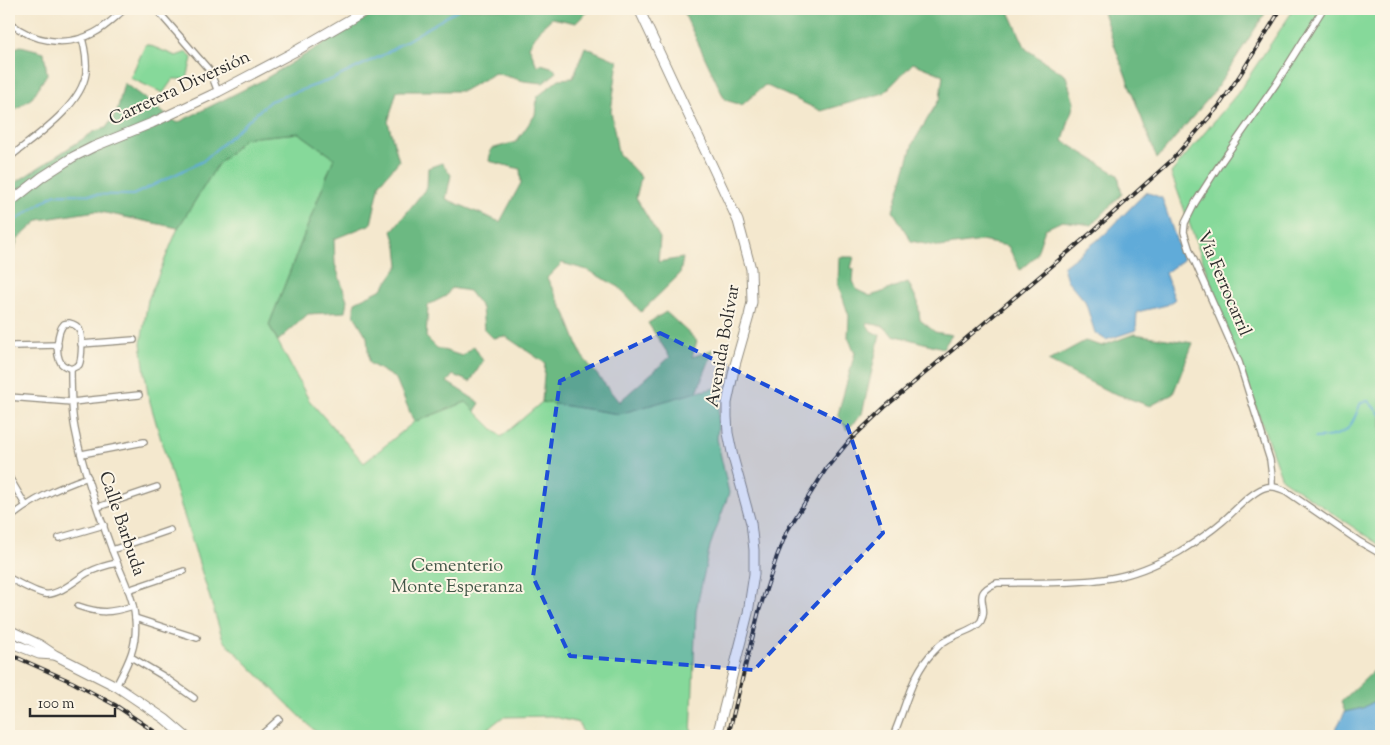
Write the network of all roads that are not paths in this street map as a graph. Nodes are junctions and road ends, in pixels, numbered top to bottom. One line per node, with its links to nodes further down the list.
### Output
1 (126, 9): 7 (street)
2 (156, 9): 8 (street)
3 (368, 9): 8 (main road, Carretera Diversión)
4 (638, 9): 50 (main road, Avenida Bolívar)
5 (1322, 9): 23 (street, Vía Ferrocarril)
6 (9, 22): 7 (street)
7 (82, 38): 9 (street)
8 (218, 92): 10 (main road, Carretera Diversión)
9 (9, 158)
10 (9, 203)
11 (134, 340): 12 (street)
12 (81, 344): 14 (street); 15 (street)
13 (14, 346): 14 (street)
14 (58, 346): 15 (street)
15 (71, 368): 18 (street, Calle Barbuda)
16 (139, 395): 18 (street)
17 (9, 397): 18 (street)
18 (72, 402): 20 (street, Calle Barbuda)
19 (144, 442): 20 (street)
20 (82, 454): 21 (street, Calle Barbuda)
21 (88, 477): 25 (street); 26 (street, Calle Barbuda)
22 (9, 478): 25 (street)
23 (1272, 486): 32 (street); 51 (street)
24 (157, 487): 26 (street)
25 (26, 506): 27 (street)
26 (98, 507): 28 (street, Calle Barbuda)
27 (9, 518)
28 (104, 525): 30 (street); 31 (street, Calle Barbuda)
29 (170, 530): 31 (street)
30 (60, 538)
31 (112, 550): 33 (street, Calle Barbuda)
32 (1381, 554)
33 (117, 563): 35 (street); 36 (street, Calle Barbuda)
34 (184, 571): 36 (street)
35 (9, 578)
36 (128, 590): 38 (street, Calle Barbuda)
37 (78, 606): 38 (street)
38 (133, 606): 39 (street, Calle Barbuda)
39 (135, 618): 41 (street); 44 (street, Calle Barbuda)
40 (9, 630): 43 (main road)
41 (197, 638)
42 (9, 642): 43 (main road)
43 (55, 655): 45 (main road)
44 (131, 657): 45 (street, Calle Barbuda); 46 (street)
45 (116, 686): 48 (main road)
46 (194, 698)
47 (279, 719): 49 (street)
48 (185, 736)
49 (260, 736)
50 (717, 736)
51 (893, 736)

